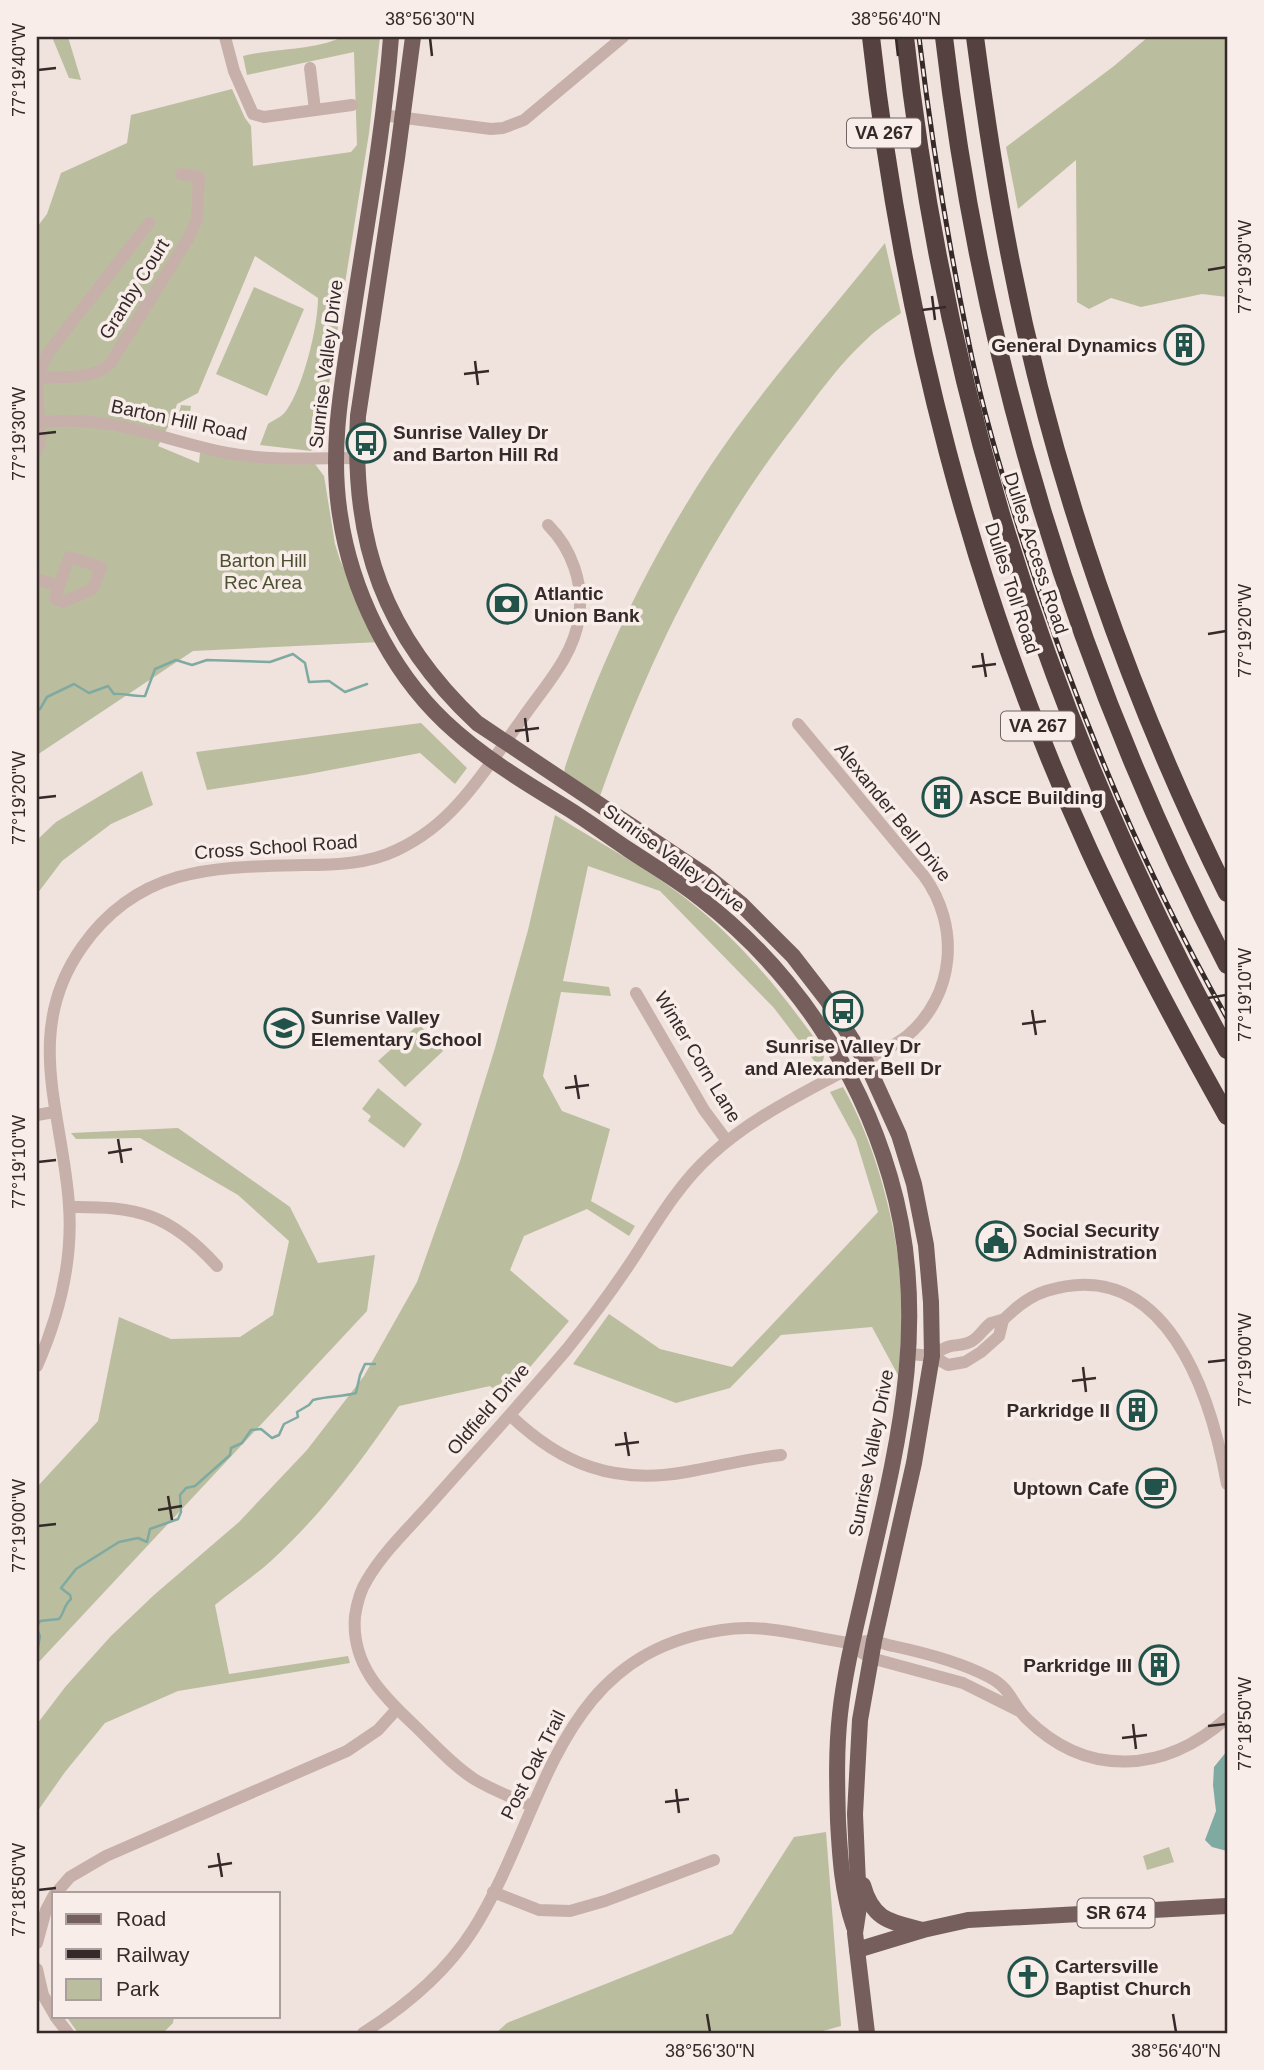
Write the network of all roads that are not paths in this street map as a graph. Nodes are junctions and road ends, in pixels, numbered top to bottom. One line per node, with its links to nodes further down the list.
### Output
1 (225, 37): 11 (street)
2 (391, 37): 12 (main road, Sunrise Valley Drive)
3 (413, 37): 13 (main road, Sunrise Valley Drive)
4 (623, 37): 13 (street)
5 (871, 37): 35 (highway, Dulles Toll Road / VA 267)
6 (905, 37): 30 (highway, Dulles Access Road)
7 (944, 37): 28 (highway, Dulles Access Road)
8 (975, 37): 27 (highway)
9 (310, 68): 11 (street)
10 (352, 104): 11 (street)
11 (315, 110)
12 (382, 115): 13 (street); 19 (main road, Sunrise Valley Drive)
13 (403, 117): 20 (main road, Sunrise Valley Drive)
14 (181, 174): 16 (street, Granby Court)
15 (149, 223): 16 (street)
16 (37, 378): 17 (street)
17 (38, 423): 18 (street); 19 (street, Barton Hill Road)
18 (37, 451)
19 (335, 458): 20 (street, Barton Hill Road); 26 (main road, Sunrise Valley Drive)
20 (356, 458): 25 (main road, Sunrise Valley Drive)
21 (548, 525): 25 (street, Cross School Road)
22 (37, 579): 23 (street)
23 (58, 586)
24 (798, 724): 31 (street, Alexander Bell Drive)
25 (505, 742): 26 (street, Cross School Road); 31 (main road, Sunrise Valley Drive)
26 (492, 761): 32 (main road, Sunrise Valley Drive); 33 (street, Cross School Road)
27 (1227, 892)
28 (1227, 965)
29 (636, 993): 36 (street, Winter Corn Lane)
30 (1227, 1049)
31 (865, 1060): 32 (street, Oldfield Drive); 41 (main road, Sunrise Valley Drive)
32 (847, 1070): 36 (street, Oldfield Drive); 40 (main road, Sunrise Valley Drive)
33 (54, 1112): 34 (street); 37 (street, Cross School Road)
34 (37, 1115)
35 (1227, 1116)
36 (727, 1141): 43 (street, Oldfield Drive)
37 (69, 1207): 38 (street); 42 (street, Cross School Road)
38 (217, 1266)
39 (1003, 1320): 41 (street); 41 (street); 45 (street)
40 (910, 1354): 41 (street); 47 (main road, Sunrise Valley Drive)
41 (932, 1356): 46 (main road, Sunrise Valley Drive)
42 (37, 1366)
43 (510, 1415): 44 (street); 49 (street, Oldfield Drive)
44 (781, 1455)
45 (1227, 1484)
46 (874, 1641): 47 (street); 48 (main road, Sunrise Valley Drive); 50 (street)
47 (852, 1643): 48 (street); 52 (street, Post Oak Trail); 59 (main road, Sunrise Valley Drive)
48 (871, 1658): 50 (street); 54 (main road, Sunrise Valley Drive)
49 (397, 1709): 52 (street, Oldfield Drive); 55 (street)
50 (1019, 1710): 51 (street)
51 (1227, 1718)
52 (532, 1806): 56 (street, Post Oak Trail)
53 (714, 1860): 56 (street)
54 (858, 1867): 59 (main road, Sunrise Valley Drive); 60 (main road)
55 (57, 1892)
56 (493, 1892): 67 (street, Post Oak Trail)
57 (52, 1899): 61 (street)
58 (1227, 1906): 60 (main road, SR 674)
59 (855, 1929): 62 (main road, Sunrise Valley Drive)
60 (923, 1930): 62 (main road, SR 674)
61 (37, 1943)
62 (858, 1950): 68 (main road, Sunrise Valley Drive)
63 (37, 1969): 64 (street)
64 (52, 2010)
65 (57, 2018): 66 (street)
66 (68, 2033)
67 (363, 2033)
68 (867, 2033)

